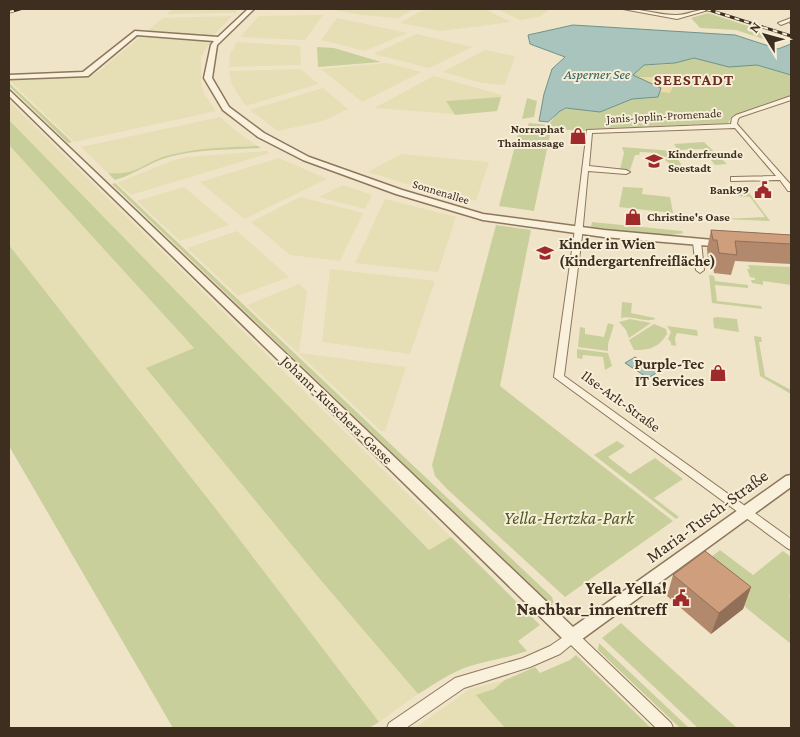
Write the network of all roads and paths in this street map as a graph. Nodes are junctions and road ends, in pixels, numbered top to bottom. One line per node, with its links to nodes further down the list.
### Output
1 (251, 9): 6 (street, Sonnenallee)
2 (626, 9): 3 (street)
3 (709, 9)
4 (791, 19): 5 (street)
5 (781, 23)
6 (217, 38): 7 (street); 17 (street, Sonnenallee)
7 (9, 77)
8 (9, 92): 24 (street, Johann-Kutschera-Gasse)
9 (791, 98): 10 (street, Janis-Joplin-Promenade)
10 (734, 125): 11 (street, Janis-Joplin-Promenade); 14 (street)
11 (589, 131): 12 (street, Ilse-Arlt-Straße)
12 (585, 168): 13 (street); 17 (street, Ilse-Arlt-Straße)
13 (626, 172)
14 (782, 178): 15 (street); 16 (street)
15 (734, 179)
16 (791, 189)
17 (578, 230): 18 (street, Sonnenallee); 22 (street, Ilse-Arlt-Straße)
18 (697, 242): 19 (street, Sonnenallee); 20 (street)
19 (730, 245)
20 (700, 270)
21 (791, 480): 22 (street, Maria-Tusch-Straße)
22 (747, 512): 23 (street, Ilse-Arlt-Straße); 24 (street, Maria-Tusch-Straße)
23 (791, 544)
24 (572, 637): 25 (street); 26 (street, Johann-Kutschera-Gasse)
25 (394, 728)
26 (666, 728)

